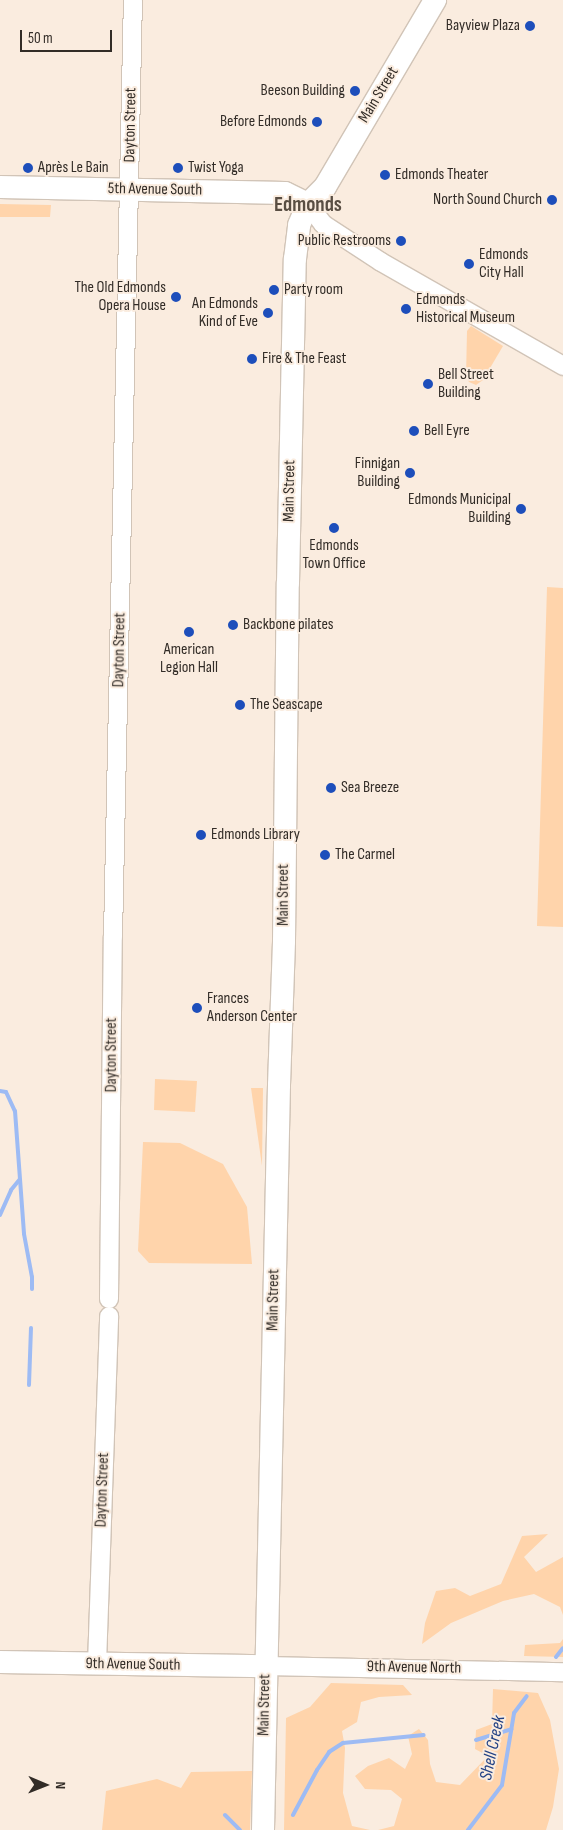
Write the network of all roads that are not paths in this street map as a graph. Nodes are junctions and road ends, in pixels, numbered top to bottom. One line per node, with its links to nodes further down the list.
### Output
1 (133, 0): 4 (street, Dayton Street)
2 (435, 0): 5 (main road, Main Street)
3 (0, 187): 4 (main road, 5th Avenue South)
4 (130, 190): 5 (main road, 5th Avenue South); 8 (street, Dayton Street)
5 (308, 204): 6 (street); 9 (main road, Main Street)
6 (563, 366)
7 (0, 1662): 8 (main road, 9th Avenue South)
8 (97, 1664): 9 (main road, 9th Avenue South)
9 (266, 1666): 10 (street, 9th Avenue North); 11 (main road, Main Street)
10 (563, 1672)
11 (263, 1830)

